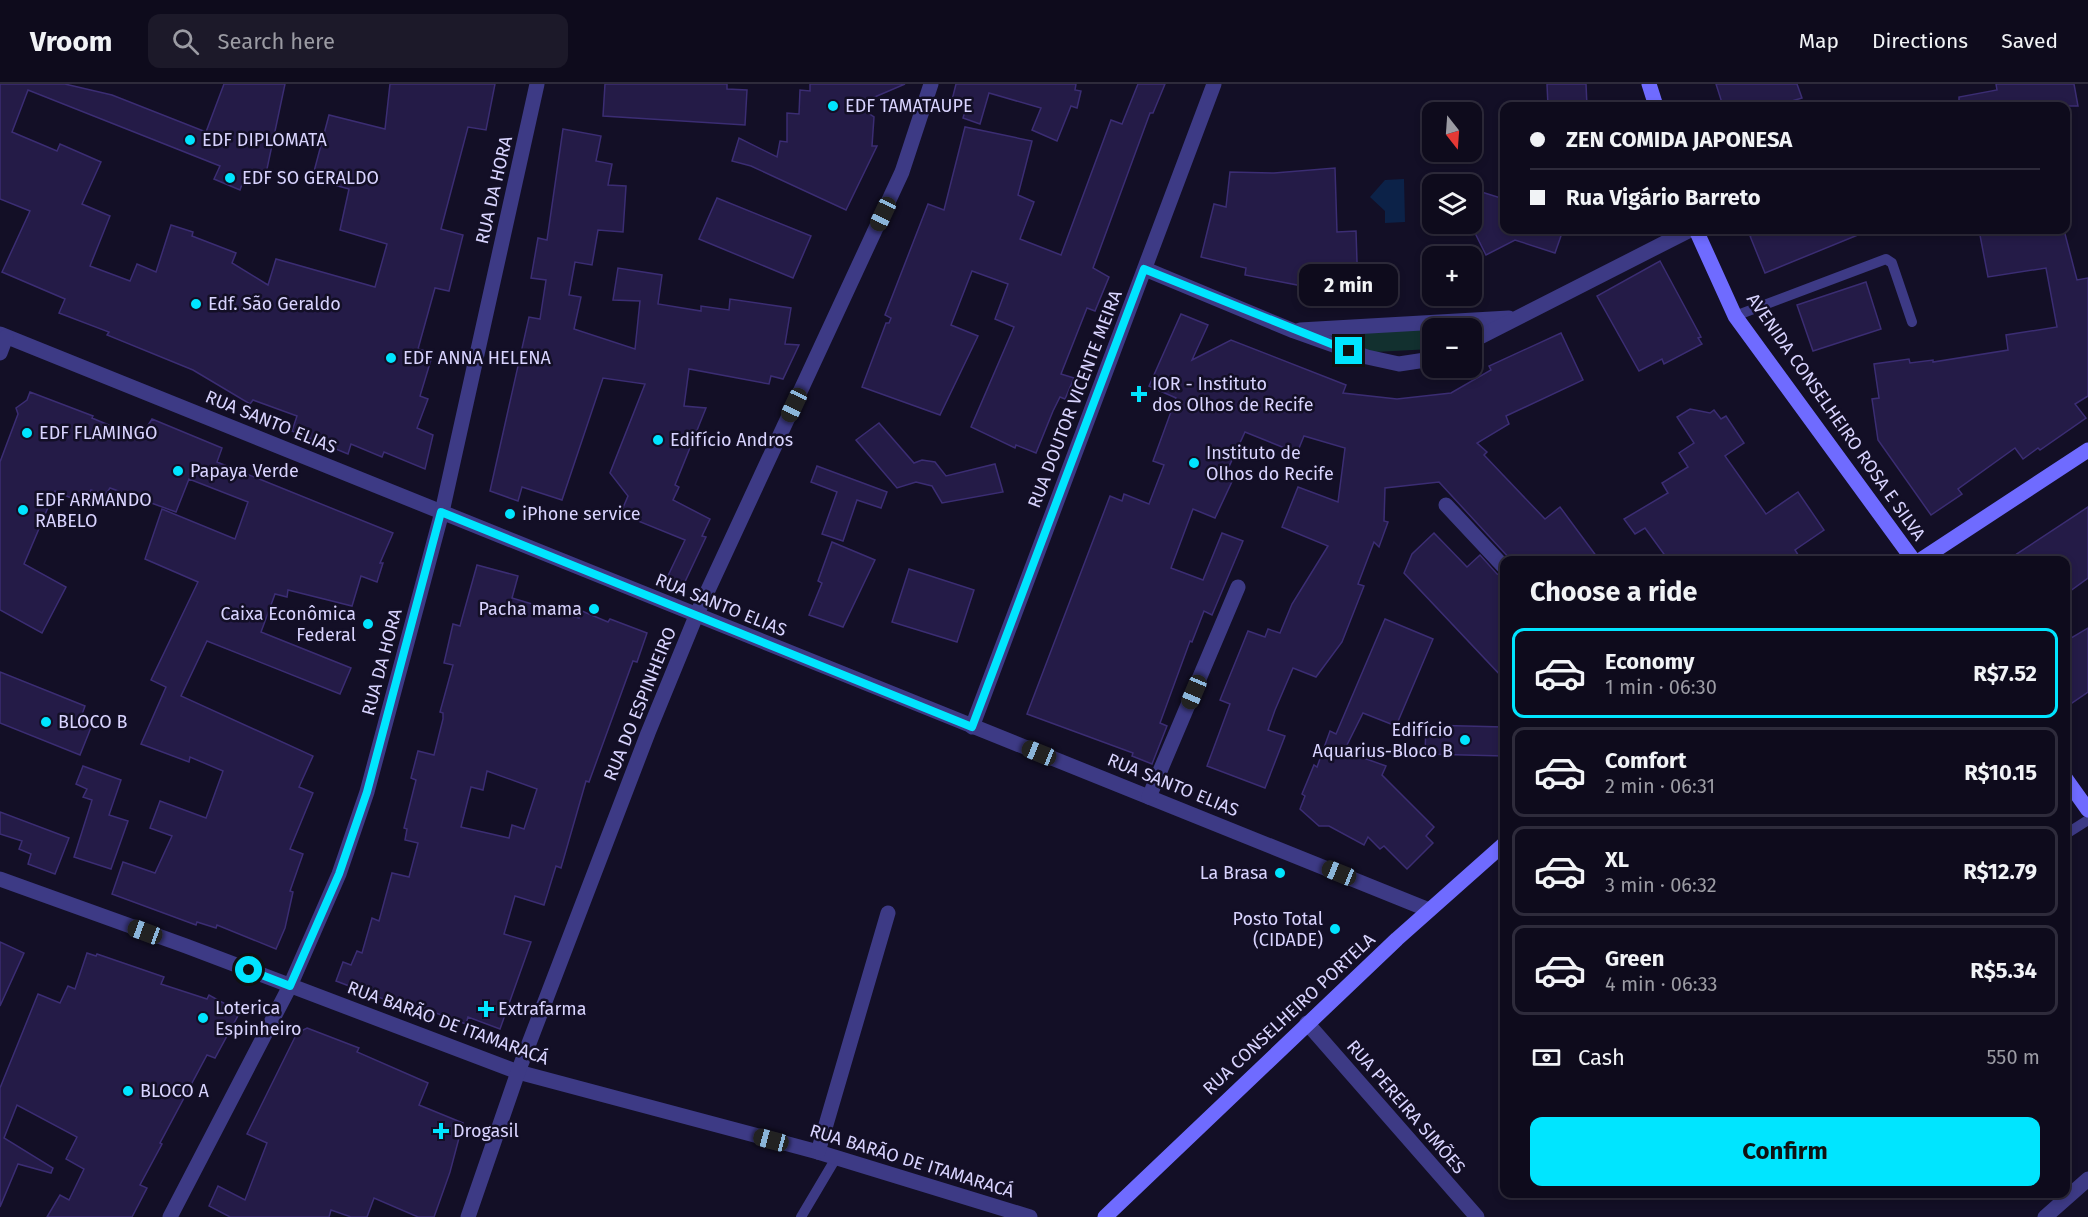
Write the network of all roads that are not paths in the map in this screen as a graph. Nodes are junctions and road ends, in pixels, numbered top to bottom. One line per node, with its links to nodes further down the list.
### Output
1 (537, 84): 19 (street, RUA DA HORA)
2 (931, 84): 24 (street, RUA DO ESPINHEIRO)
3 (1214, 84): 8 (street, RUA DOUTOR VICENTE MEIRA)
4 (1649, 84): 5 (main road)
5 (1655, 102)
6 (1682, 234): 10 (street)
7 (1698, 234): 9 (main road, AVENIDA CONSELHEIRO ROSA E SILVA)
8 (1144, 269): 12 (street); 25 (street, RUA DOUTOR VICENTE MEIRA)
9 (1735, 316): 11 (lane); 20 (main road, AVENIDA CONSELHEIRO ROSA E SILVA)
10 (1516, 317): 12 (street); 14 (street)
11 (1912, 322)
12 (1294, 331): 16 (street)
13 (3, 336): 15 (street); 19 (street, RUA SANTO ELIAS)
14 (1482, 336)
15 (0, 354)
16 (1422, 360)
17 (2087, 452): 21 (main road)
18 (1446, 505): 22 (street)
19 (441, 512): 24 (street, RUA SANTO ELIAS); 35 (street, RUA DA HORA)
20 (1912, 556)
21 (1924, 556)
22 (1500, 563)
23 (1238, 587): 27 (street)
24 (696, 616): 25 (street, RUA SANTO ELIAS); 37 (street, RUA DO ESPINHEIRO)
25 (972, 727): 27 (street, RUA SANTO ELIAS)
26 (2070, 784): 28 (main road)
27 (1149, 797): 33 (street, RUA SANTO ELIAS)
28 (2088, 810)
29 (2088, 820): 30 (lane)
30 (2070, 831)
31 (1500, 848): 33 (main road, RUA CONSELHEIRO PORTELA)
32 (0, 879): 35 (street, RUA BARÃO DE ITAMARACÁ)
33 (1429, 910): 36 (main road, RUA CONSELHEIRO PORTELA)
34 (888, 913): 38 (street)
35 (290, 986): 37 (street, RUA BARÃO DE ITAMARACÁ); 43 (street, RUA DA HORA)
36 (1307, 1023): 47 (main road, RUA CONSELHEIRO PORTELA); 48 (street, RUA PEREIRA SIMÕES)
37 (518, 1072): 38 (street, RUA BARÃO DE ITAMARACÁ); 44 (street, RUA DO ESPINHEIRO)
38 (818, 1152): 39 (street, RUA BARÃO DE ITAMARACÁ)
39 (836, 1158): 45 (lane); 46 (street, RUA BARÃO DE ITAMARACÁ)
40 (2088, 1179): 41 (street)
41 (2070, 1195)
42 (2066, 1198): 49 (street)
43 (170, 1217)
44 (468, 1217)
45 (801, 1217)
46 (1030, 1217)
47 (1105, 1217)
48 (1477, 1217)
49 (2045, 1217)

